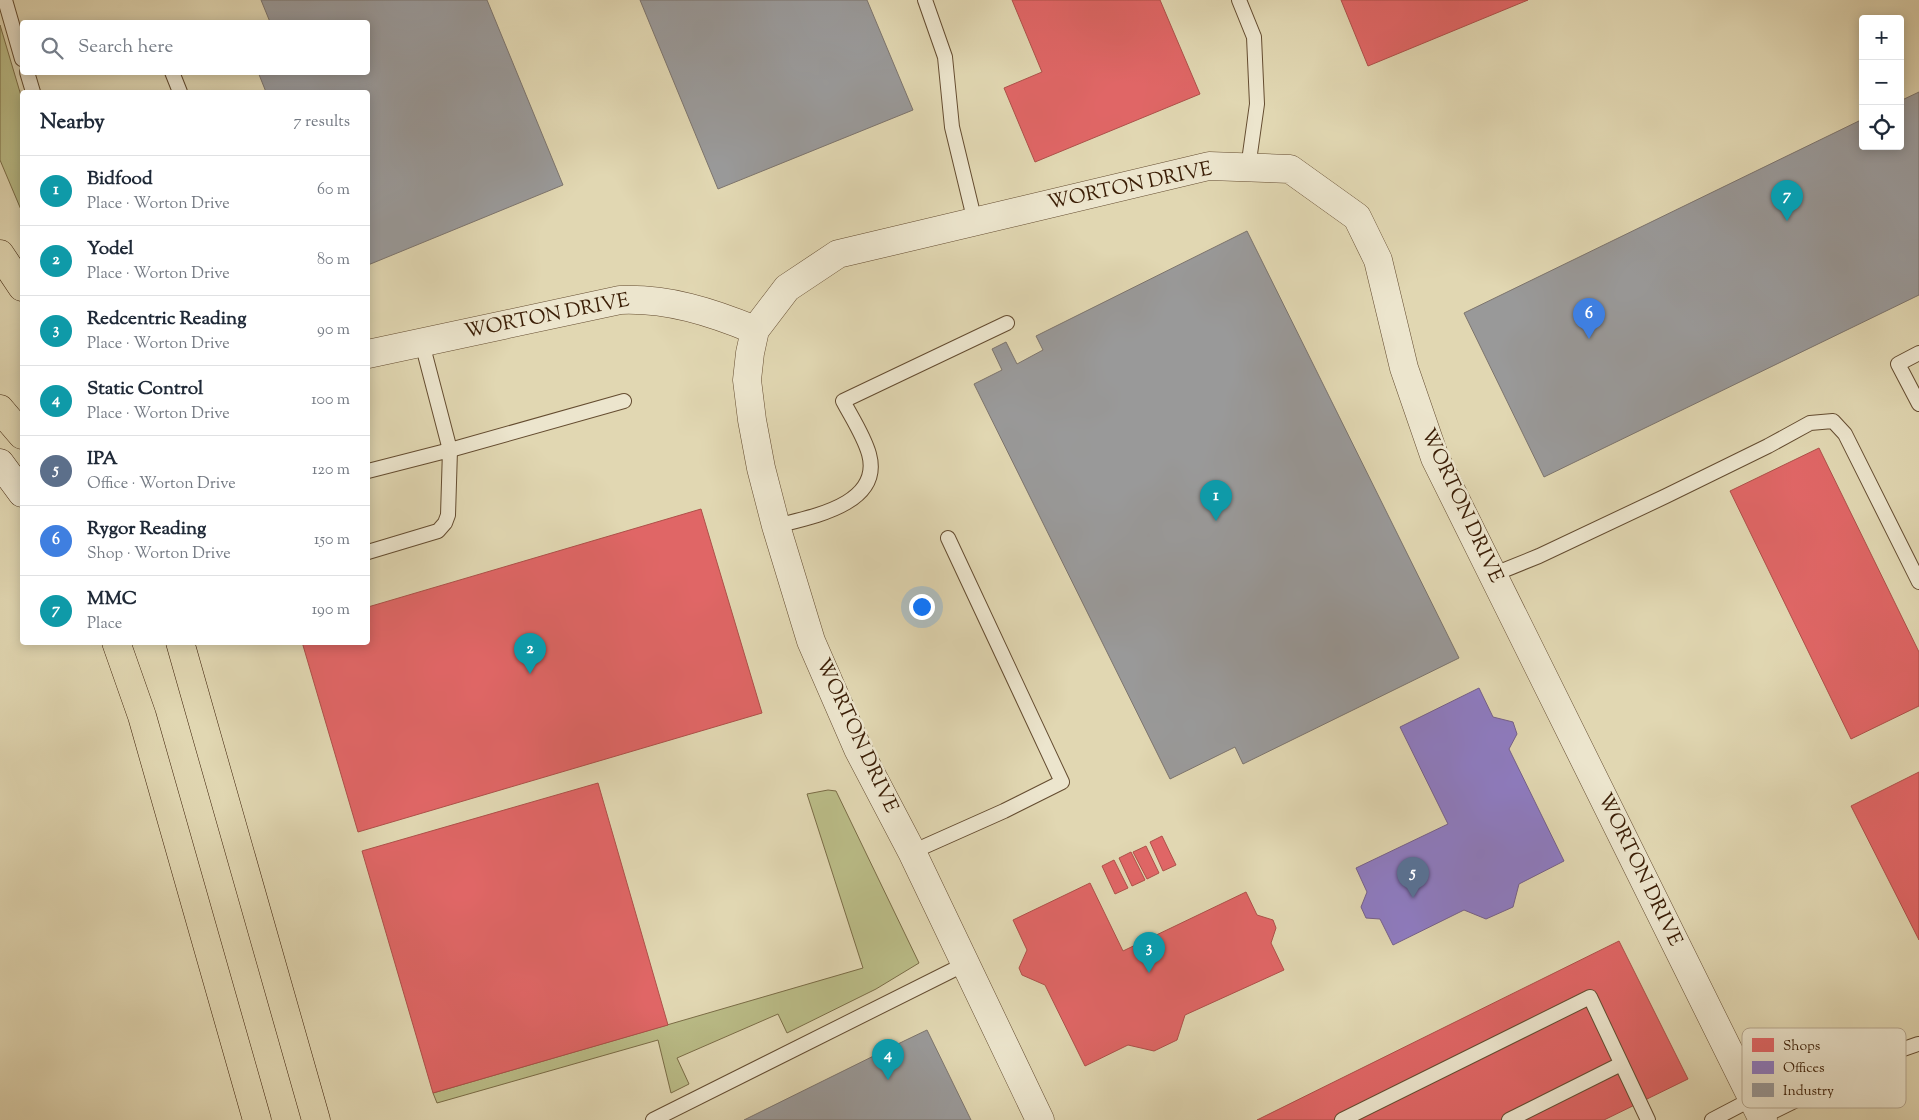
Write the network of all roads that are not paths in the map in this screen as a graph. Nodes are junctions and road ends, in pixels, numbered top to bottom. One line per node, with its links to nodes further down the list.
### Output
1 (5, 0): 4 (lane)
2 (925, 0): 10 (lane)
3 (1238, 0): 9 (lane)
4 (20, 52)
5 (28, 75): 7 (lane)
6 (173, 75): 8 (lane)
7 (32, 90)
8 (179, 90)
9 (1248, 168): 10 (street, WORTON DRIVE); 29 (street, WORTON DRIVE)
10 (975, 222): 14 (street, WORTON DRIVE)
11 (0, 254): 12 (highway)
12 (20, 284)
13 (1007, 323): 26 (lane)
14 (754, 330): 15 (street, WORTON DRIVE); 26 (street, WORTON DRIVE)
15 (422, 343): 17 (street, WORTON DRIVE); 22 (lane)
16 (1919, 353): 19 (lane)
17 (370, 354)
18 (624, 401): 22 (lane)
19 (1919, 404)
20 (0, 409): 21 (highway)
21 (20, 433)
22 (450, 450): 24 (lane); 28 (lane)
23 (0, 463): 25 (street)
24 (370, 470)
25 (20, 490)
26 (776, 526): 35 (street, WORTON DRIVE)
27 (948, 538): 35 (lane)
28 (370, 551)
29 (1492, 575): 30 (lane); 40 (street, WORTON DRIVE)
30 (1919, 582)
31 (106, 645): 34 (street)
32 (117, 645): 34 (highway)
33 (181, 645): 43 (highway)
34 (142, 716): 42 (highway)
35 (912, 852): 36 (street, WORTON DRIVE)
36 (965, 964): 44 (lane); 45 (street, WORTON DRIVE)
37 (1918, 1044): 38 (lane)
38 (1906, 1048)
39 (1621, 1064): 46 (lane); 47 (lane); 48 (lane)
40 (1742, 1078)
41 (1759, 1112): 49 (lane)
42 (257, 1120)
43 (316, 1120)
44 (653, 1120)
45 (1040, 1120)
46 (1342, 1120)
47 (1509, 1120)
48 (1648, 1120)
49 (1712, 1120)

